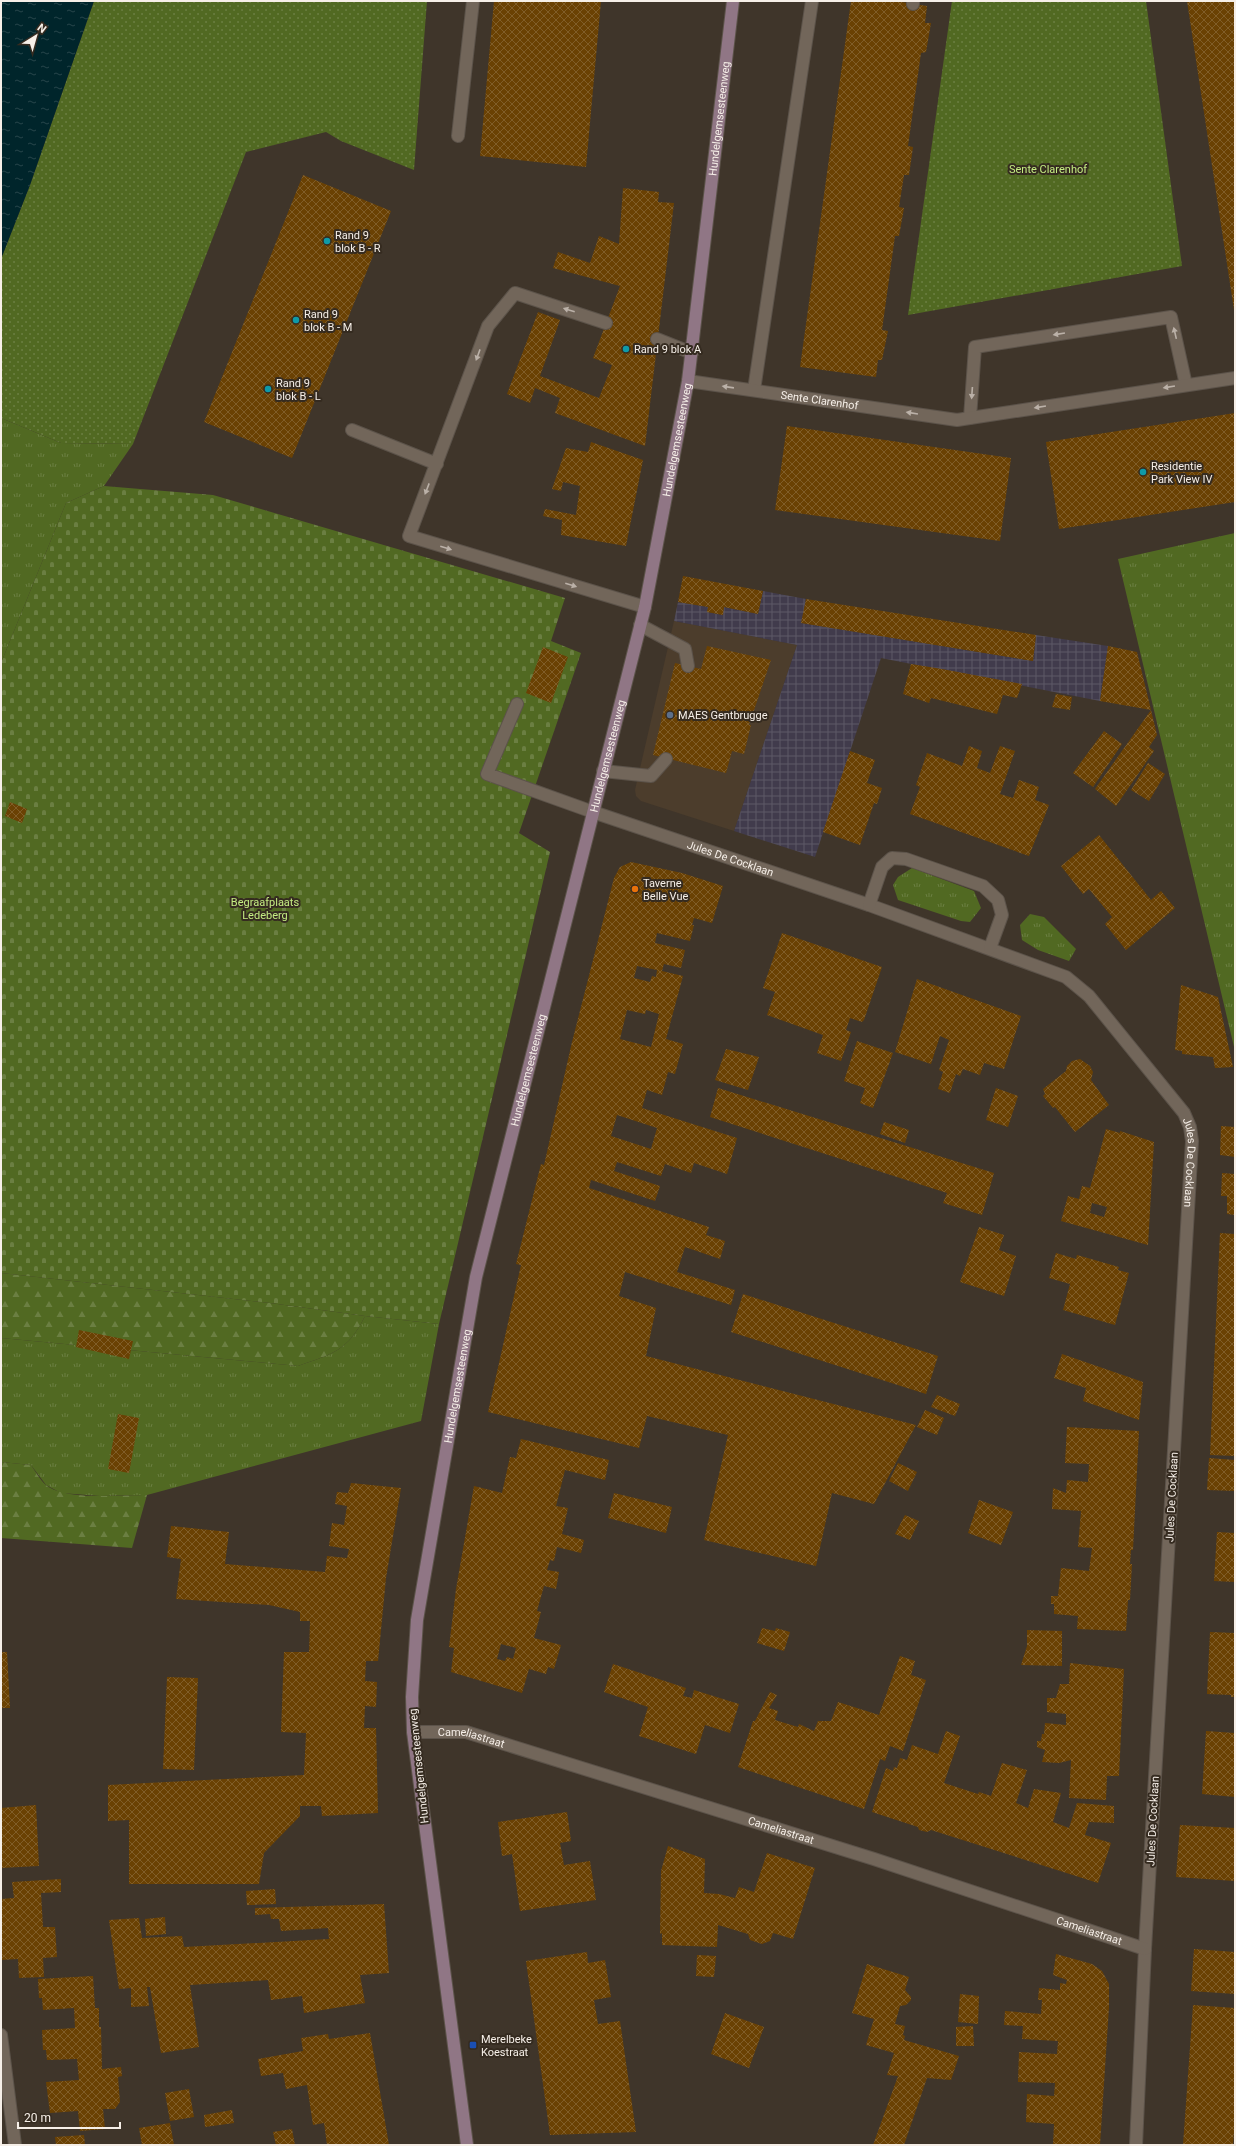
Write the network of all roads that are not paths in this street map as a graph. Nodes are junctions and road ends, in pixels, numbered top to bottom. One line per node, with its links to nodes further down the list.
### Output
1 (473, 1): 4 (street)
2 (733, 1): 7 (main road, Hundelgemsesteenweg)
3 (812, 1): 11 (street)
4 (458, 136)
5 (606, 323): 14 (street, one-way to 14)
6 (657, 340): 7 (street)
7 (692, 353): 9 (main road, Hundelgemsesteenweg)
8 (1235, 378): 10 (street, Sente Clarenhof)
9 (688, 381): 11 (street, Sente Clarenhof, one-way to 9); 15 (main road, Hundelgemsesteenweg)
10 (1186, 385): 12 (street, Sente Clarenhof, one-way to 12); 12 (street, one-way to 12)
11 (754, 390): 12 (street, Sente Clarenhof, one-way to 11)
12 (970, 418)
13 (352, 430): 14 (street)
14 (437, 464): 15 (street, one-way to 15)
15 (645, 607): 16 (main road, Hundelgemsesteenweg)
16 (640, 625): 17 (street); 20 (main road, Hundelgemsesteenweg)
17 (688, 666)
18 (517, 704): 21 (street, Jules De Cocklaan)
19 (666, 759): 20 (street)
20 (603, 771): 21 (main road, Hundelgemsesteenweg)
21 (593, 812): 22 (street, Jules De Cocklaan); 24 (main road, Hundelgemsesteenweg)
22 (869, 904): 23 (street, Jules De Cocklaan); 23 (street)
23 (990, 948): 25 (street, Jules De Cocklaan)
24 (413, 1732): 25 (street, Cameliastraat); 28 (main road, Hundelgemsesteenweg)
25 (1145, 1949): 29 (street, Jules De Cocklaan)
26 (1, 2035): 27 (street)
27 (15, 2145)
28 (467, 2145)
29 (1136, 2145)

